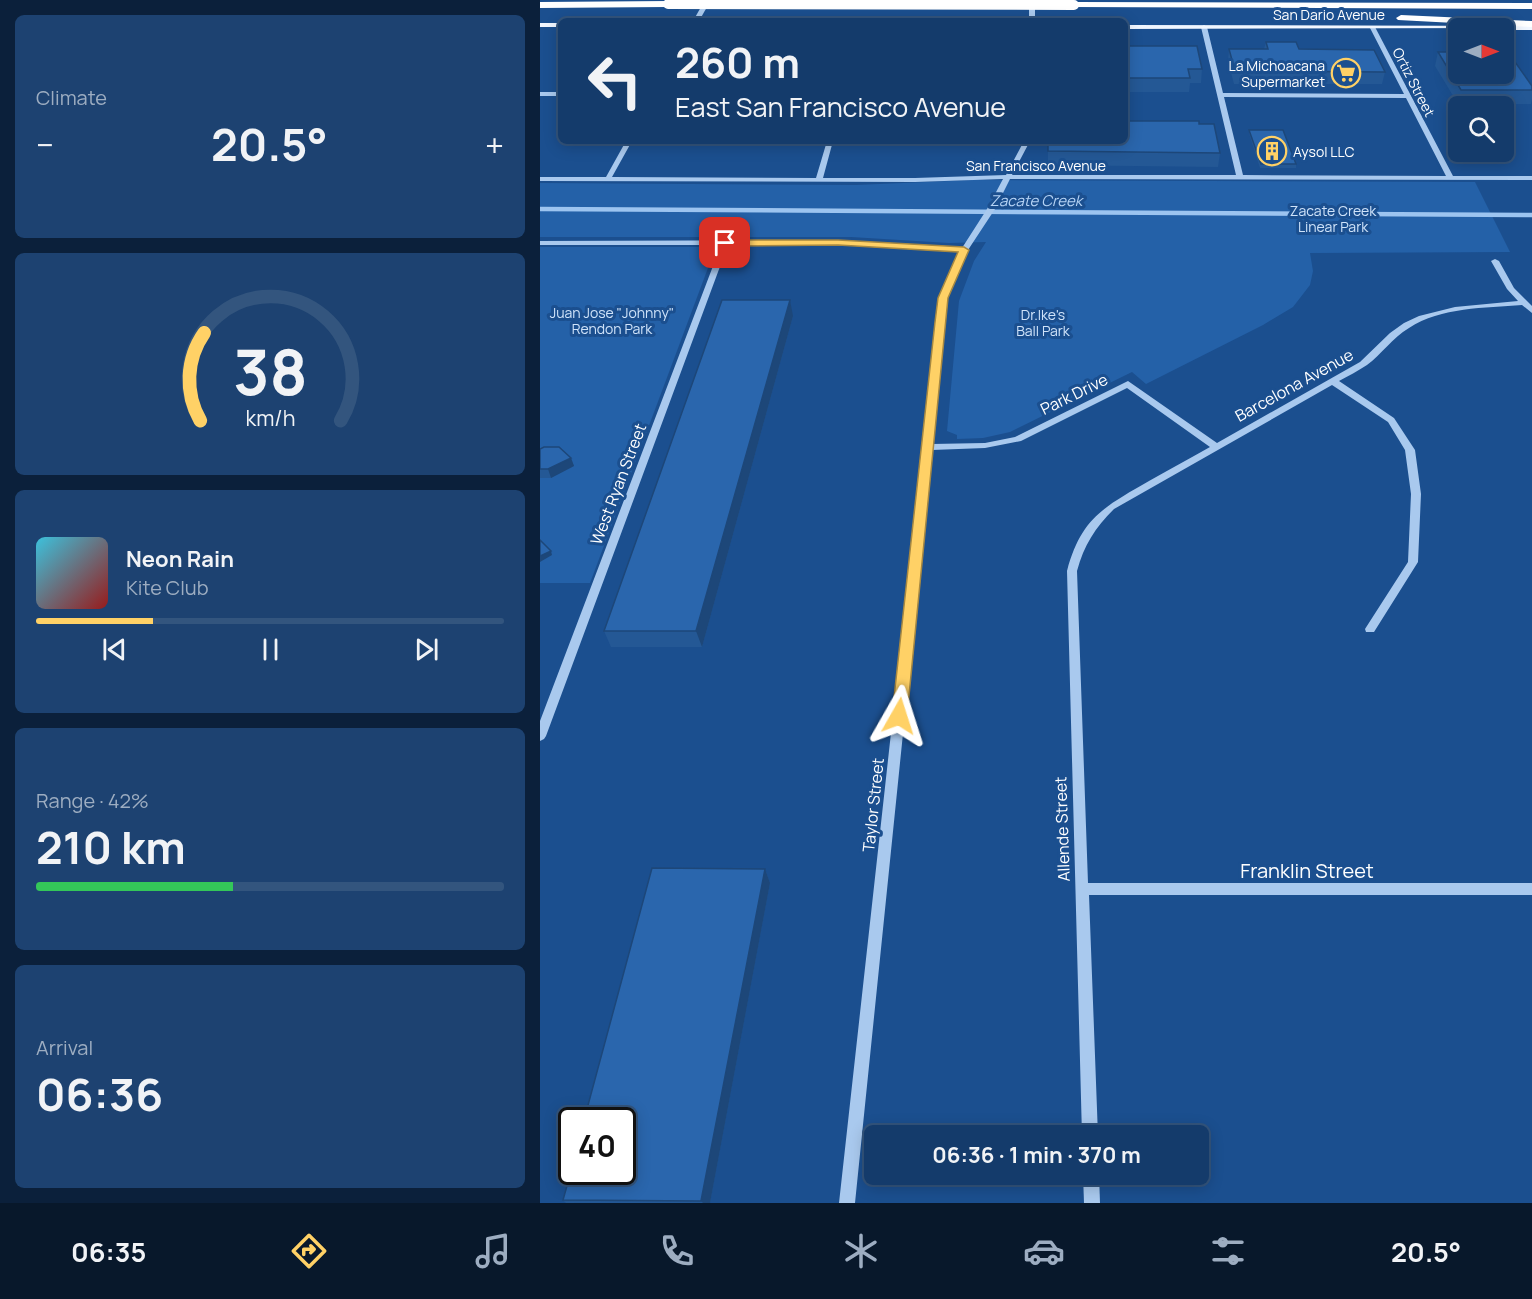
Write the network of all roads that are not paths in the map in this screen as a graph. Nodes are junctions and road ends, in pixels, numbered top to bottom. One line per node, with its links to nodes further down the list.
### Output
1 (708, 0): 8 (street)
2 (1032, 0): 9 (street)
3 (540, 5): 4 (highway, bridge)
4 (1178, 6): 5 (highway); 6 (highway)
5 (1532, 6)
6 (1377, 16)
7 (1389, 17): 12 (highway)
8 (698, 18)
9 (1032, 18)
10 (540, 25): 11 (main road)
11 (558, 25)
12 (1532, 26): 15 (main road, San Dario Avenue)
13 (1128, 27): 14 (main road, San Dario Avenue)
14 (1204, 27): 15 (main road, San Dario Avenue); 18 (street)
15 (1373, 28): 19 (street, Ortiz Street)
16 (540, 94): 17 (street)
17 (558, 94)
18 (1221, 95): 19 (street); 24 (street)
19 (1407, 96): 25 (street, Ortiz Street)
20 (627, 144): 28 (street)
21 (829, 144): 29 (street)
22 (1026, 144): 23 (street, Taylor Street)
23 (1010, 177): 24 (street, San Francisco Avenue); 29 (street, San Francisco Avenue); 32 (street, Taylor Street)
24 (1240, 177): 25 (street, San Francisco Avenue)
25 (1451, 178): 26 (street, San Francisco Avenue)
26 (1532, 178)
27 (540, 179): 28 (street, San Francisco Avenue)
28 (608, 179): 29 (street, San Francisco Avenue)
29 (819, 180)
30 (540, 243): 31 (street)
31 (725, 243): 32 (street); 41 (street, West Ryan Street)
32 (964, 250): 38 (street, Taylor Street)
33 (1495, 261): 34 (street)
34 (1523, 303): 35 (street); 36 (street, Barcelona Avenue)
35 (1532, 311)
36 (1332, 381): 37 (street, Barcelona Avenue); 40 (street)
37 (1215, 446): 38 (street, Park Drive); 39 (street, Barcelona Avenue)
38 (928, 447): 46 (street, Taylor Street)
39 (1090, 526): 42 (street, Allende Street)
40 (1370, 629)
41 (540, 736)
42 (1082, 889): 43 (street, Franklin Street); 44 (street, Allende Street)
43 (1532, 890)
44 (1090, 1125)
45 (1091, 1185): 47 (street)
46 (847, 1203)
47 (1092, 1203)

